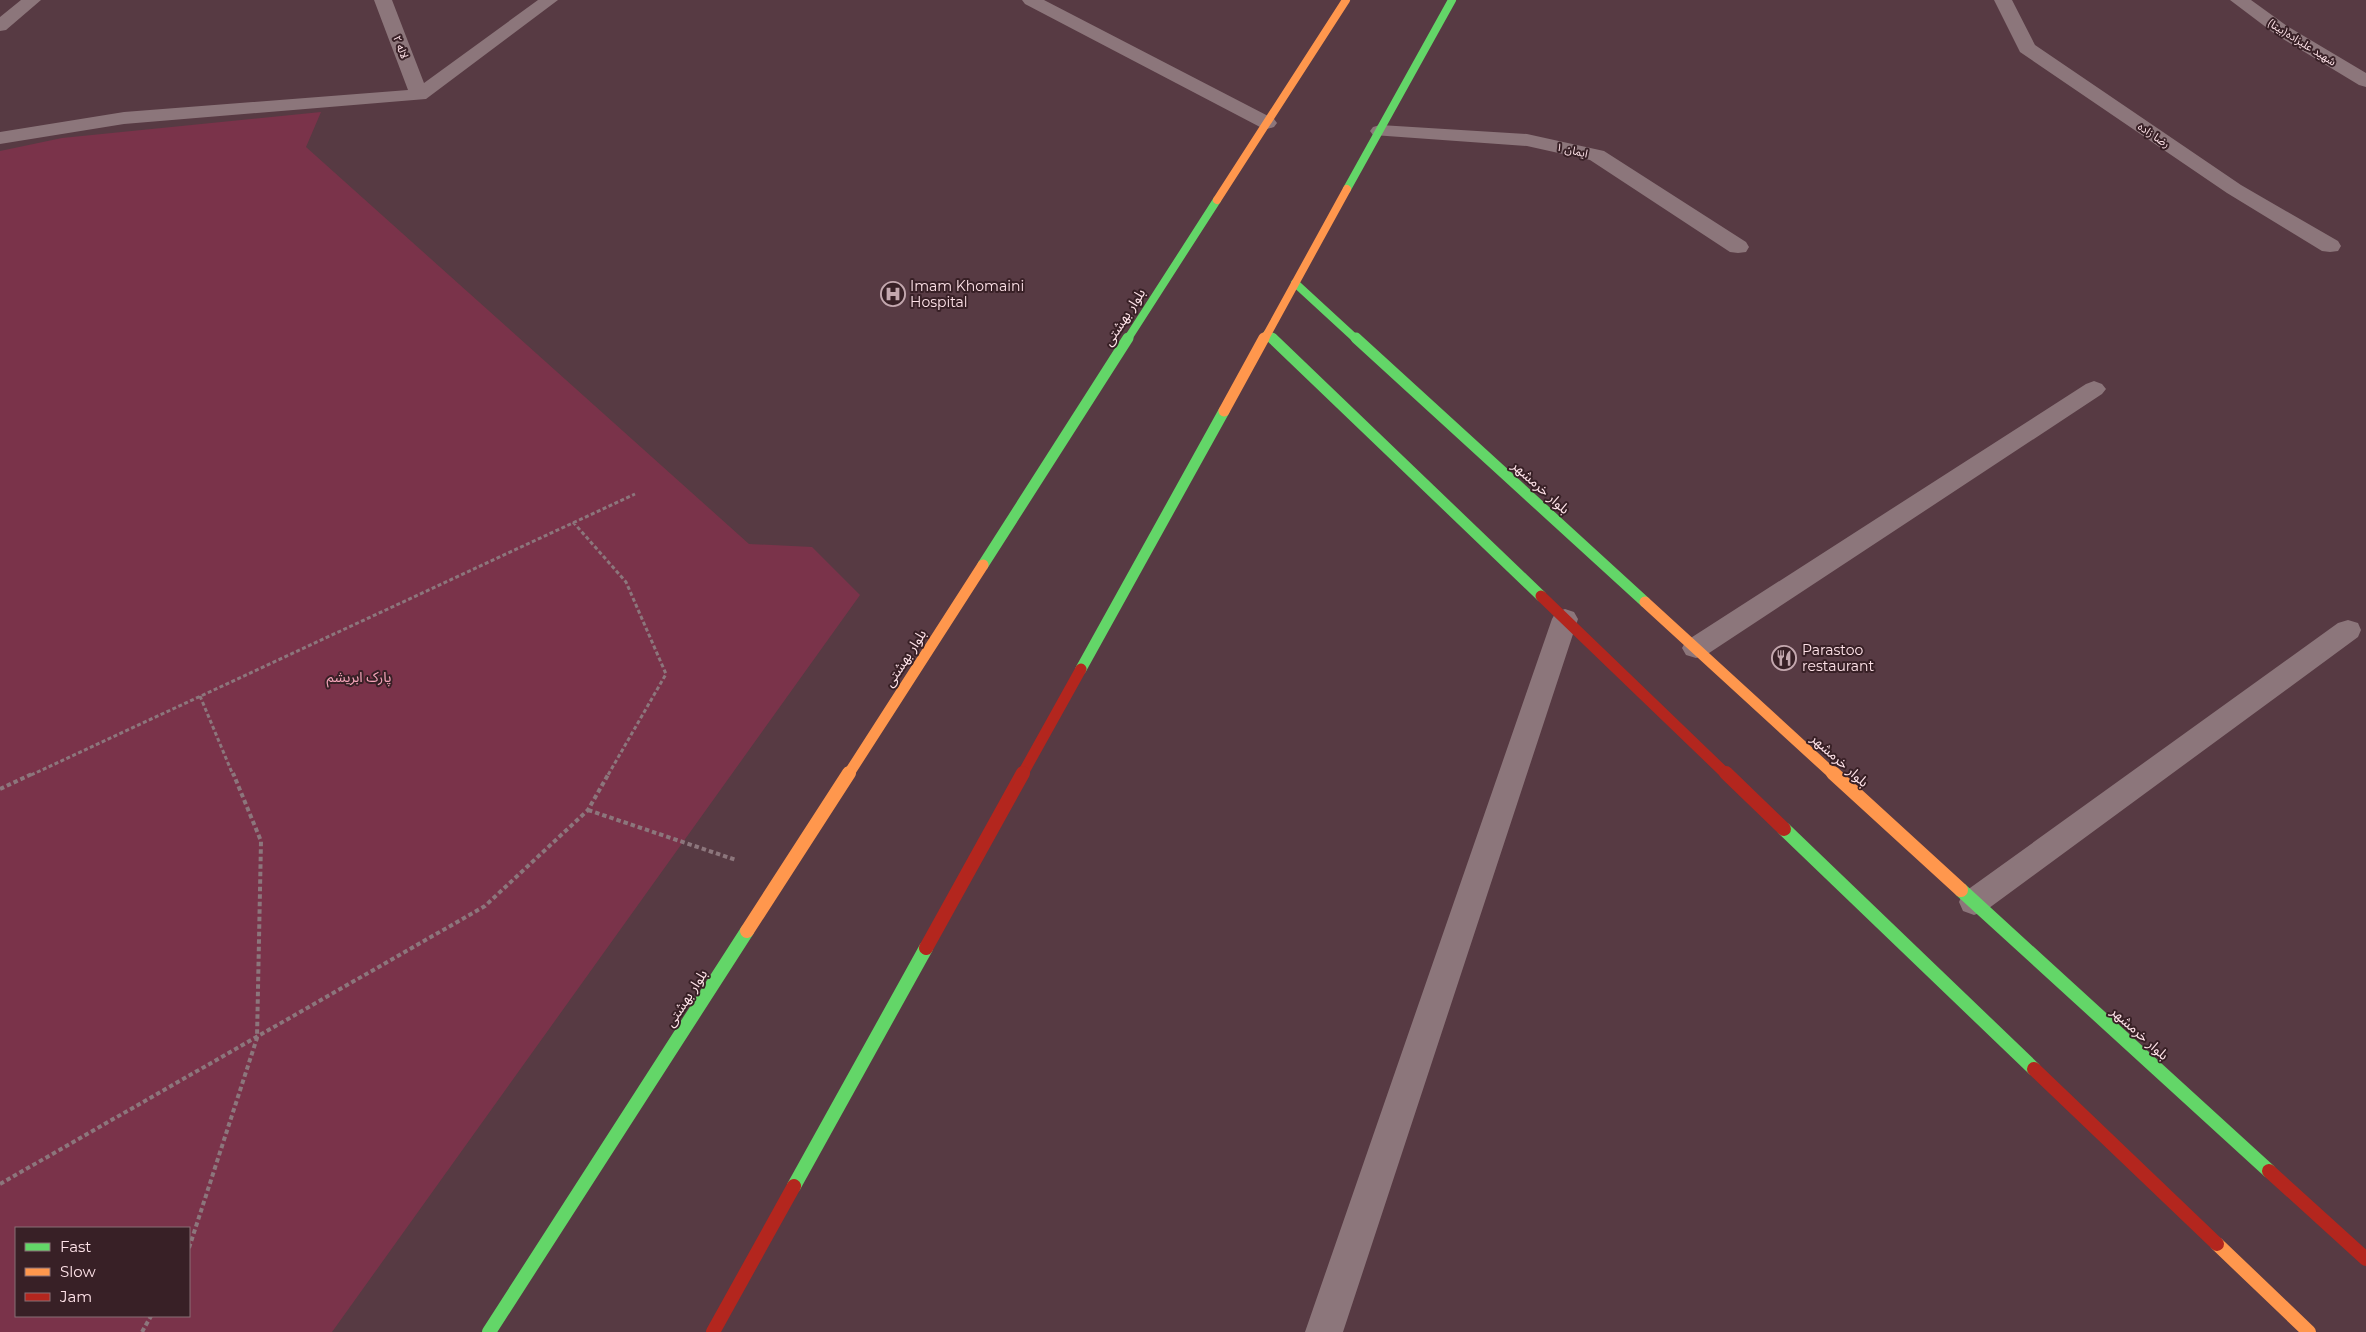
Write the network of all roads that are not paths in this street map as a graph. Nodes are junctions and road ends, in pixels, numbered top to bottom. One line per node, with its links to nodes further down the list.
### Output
1 (32, 0): 9 (street)
2 (383, 0): 11 (street, لاله ۲)
3 (550, 0): 11 (street)
4 (1031, 0): 12 (street)
5 (1346, 0): 12 (main road, بلوار بهشتی)
6 (1452, 0): 13 (main road)
7 (2003, 0): 15 (street, رضا زاده)
8 (2240, 0): 10 (street, شهید علیزاده(بیتا))
9 (0, 26)
10 (2366, 81)
11 (419, 95): 14 (street)
12 (1266, 123): 25 (main road, بلوار بهشتی)
13 (1380, 131): 16 (street, ایمان ۱); 17 (main road)
14 (0, 138)
15 (2330, 246)
16 (1738, 247)
17 (1295, 283): 18 (main road); 22 (main road, بلوار خرمشهر)
18 (1267, 334): 20 (main road); 26 (main road)
19 (2094, 389): 22 (street)
20 (1565, 619): 27 (street); 28 (main road)
21 (2348, 630): 23 (street)
22 (1696, 648): 23 (main road, بلوار خرمشهر)
23 (1974, 902): 24 (main road, بلوار خرمشهر)
24 (2366, 1259)
25 (489, 1332)
26 (713, 1332)
27 (1324, 1332)
28 (2309, 1332)

